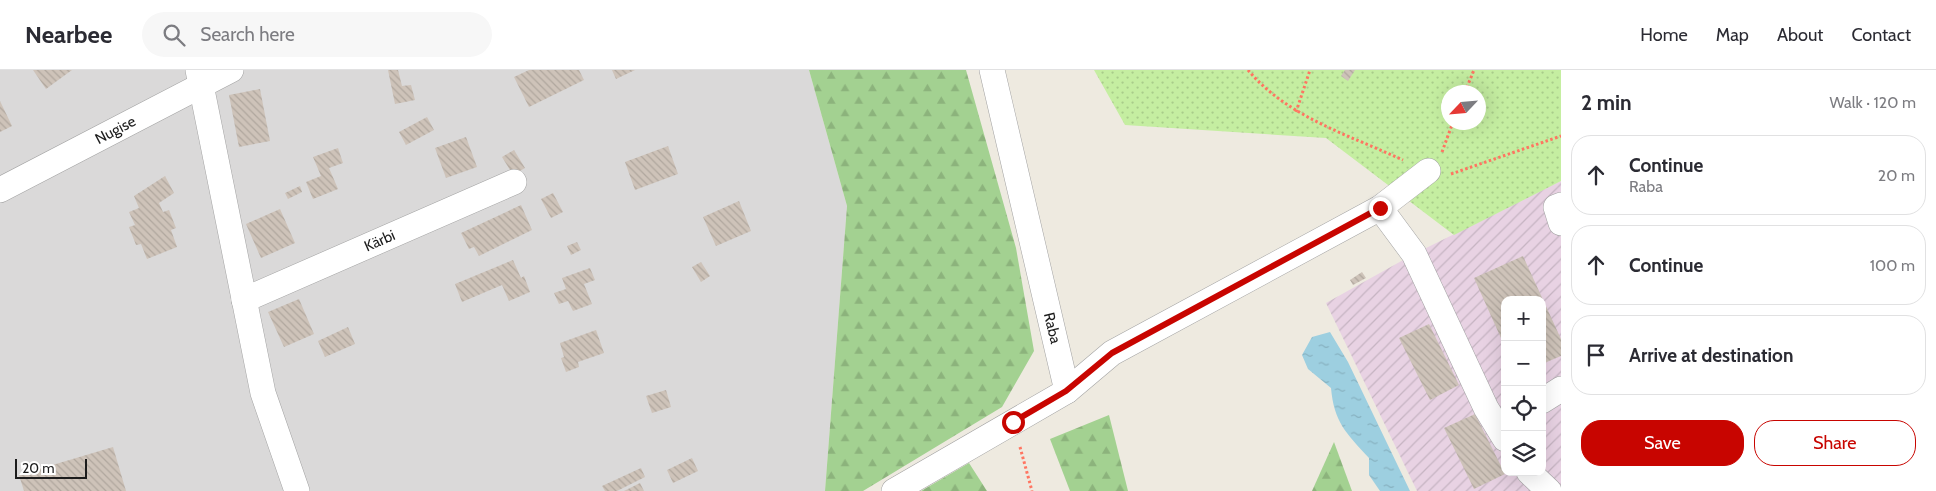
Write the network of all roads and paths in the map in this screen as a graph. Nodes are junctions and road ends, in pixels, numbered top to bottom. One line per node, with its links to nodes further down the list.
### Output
1 (231, 70): 6 (street, Nugise)
2 (992, 70): 19 (street, Raba)
3 (1248, 70): 8 (path)
4 (1310, 70): 8 (path)
5 (1474, 70): 7 (path)
6 (200, 78): 13 (street, Nugise); 17 (street)
7 (1467, 85)
8 (1296, 112): 11 (path)
9 (1450, 130): 11 (path)
10 (1561, 136): 11 (path)
11 (1428, 172): 15 (street)
12 (514, 182): 17 (street, Kärbi)
13 (0, 190)
14 (1561, 206): 16 (street)
15 (1380, 208): 19 (street); 21 (street)
16 (1561, 223)
17 (244, 300): 25 (street)
18 (1561, 389): 20 (street)
19 (1066, 391): 22 (street)
20 (1546, 398)
21 (1494, 403): 23 (street)
22 (1013, 422): 26 (street); 27 (path)
23 (1503, 431)
24 (1533, 476): 28 (street)
25 (297, 491)
26 (894, 491)
27 (1032, 491)
28 (1549, 491)

